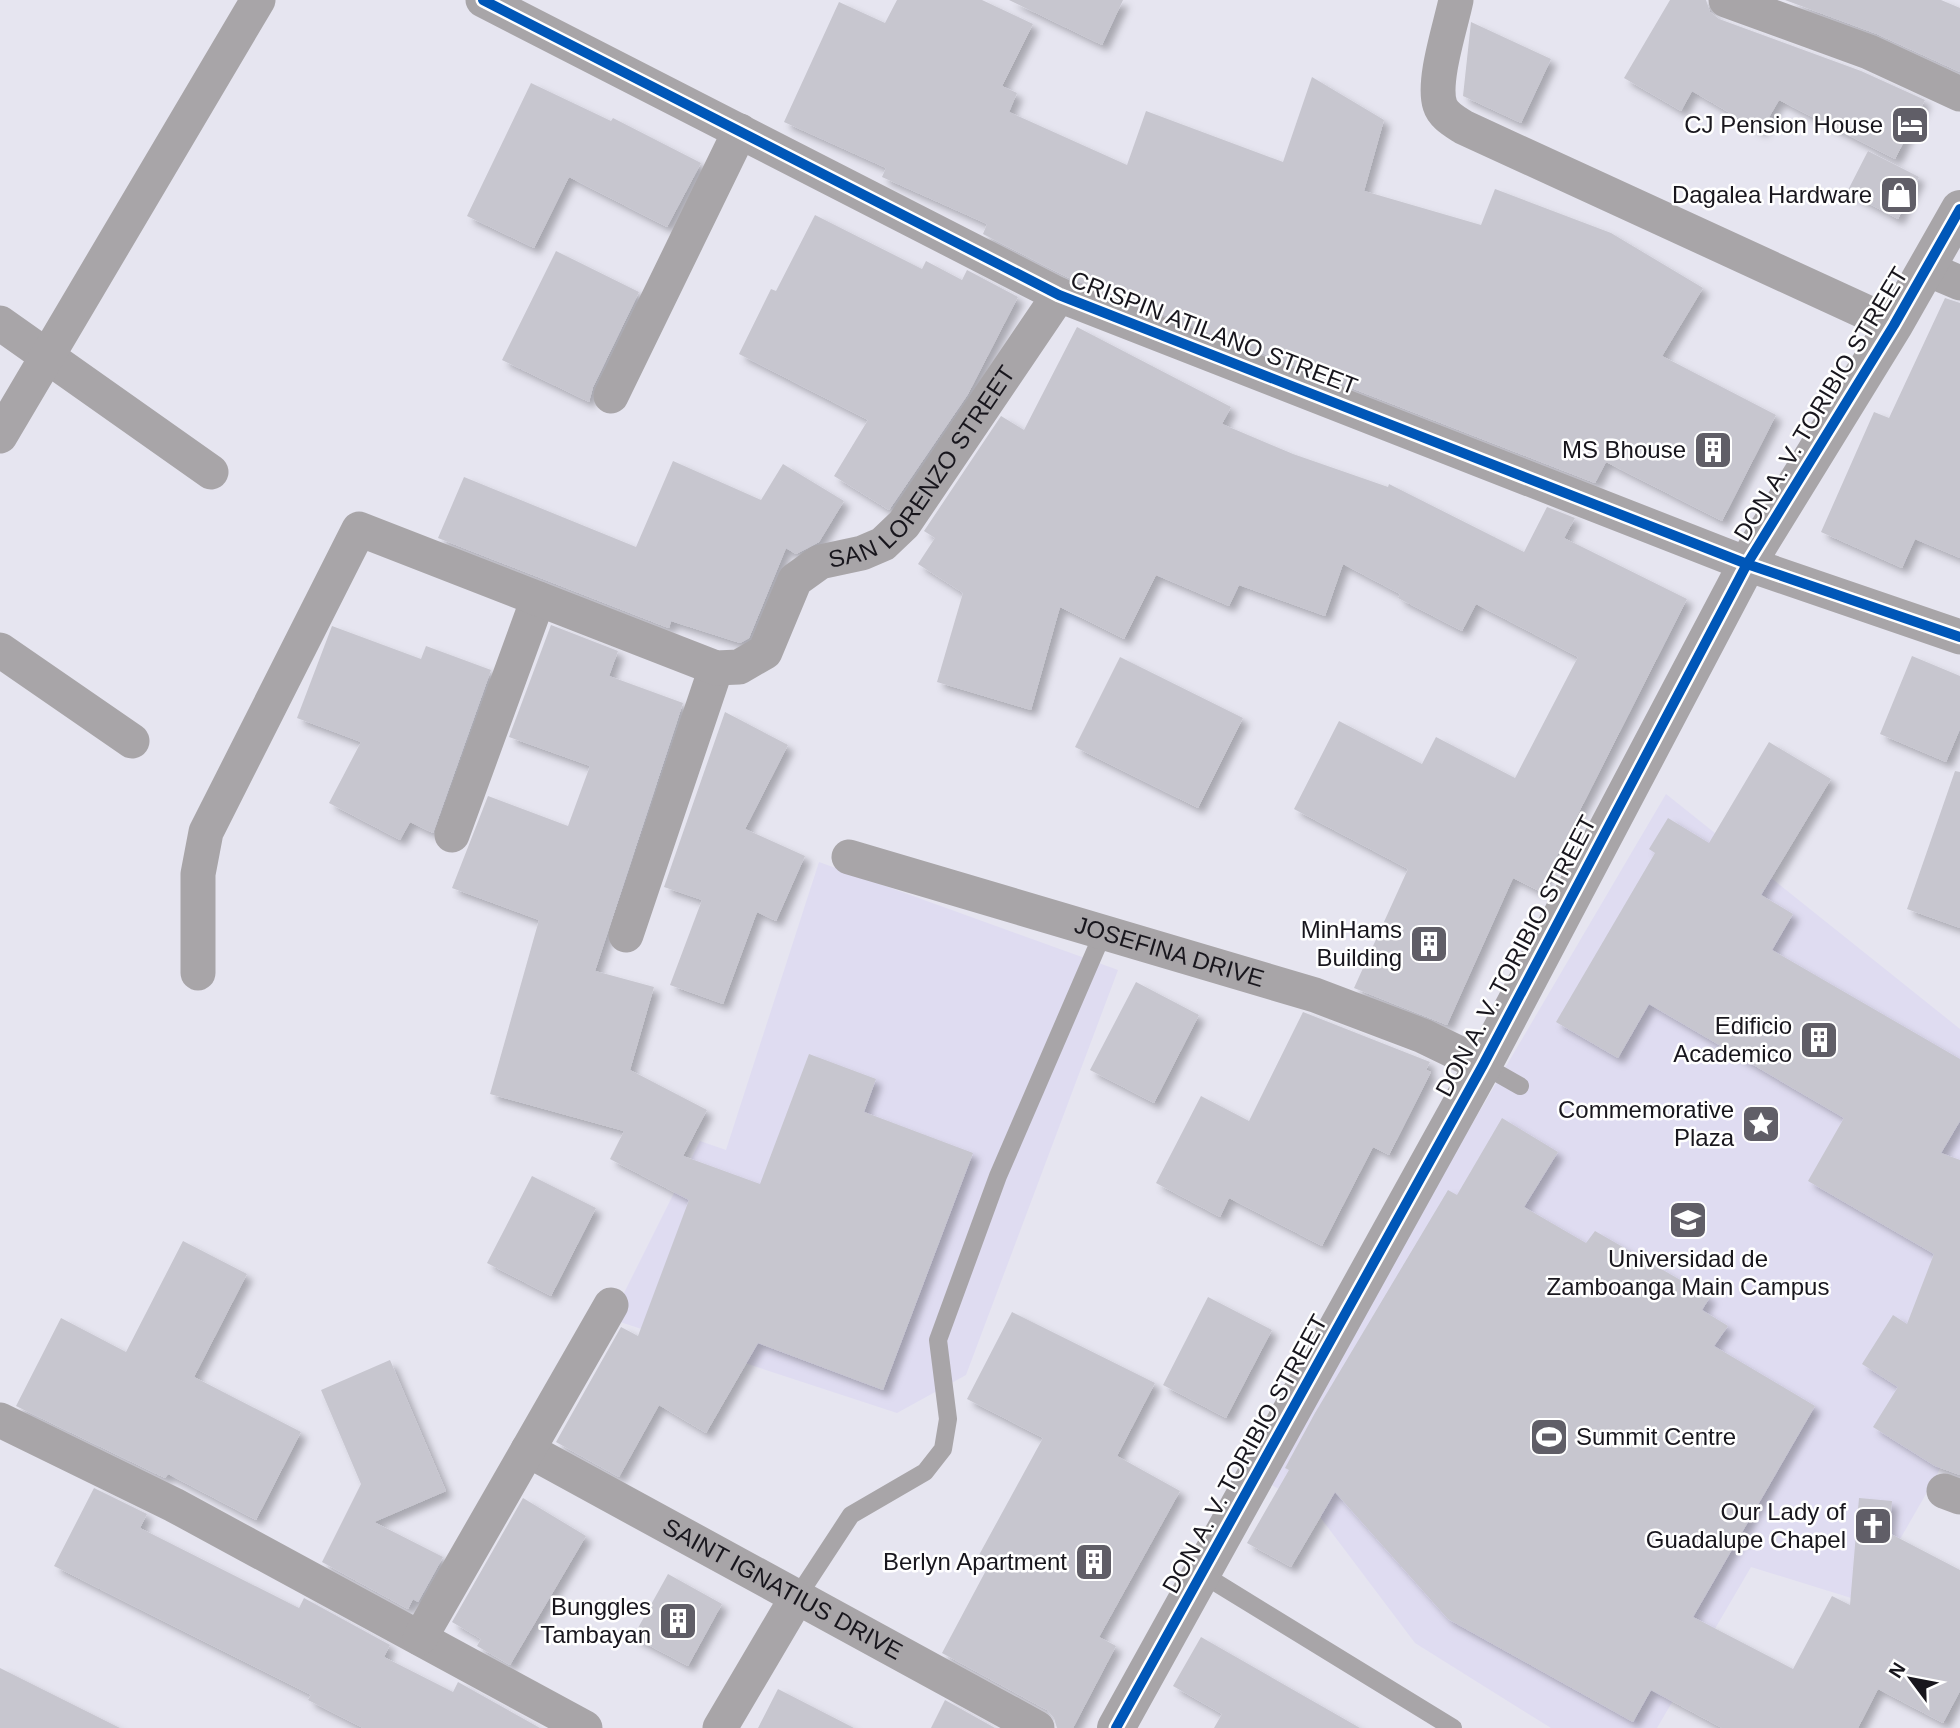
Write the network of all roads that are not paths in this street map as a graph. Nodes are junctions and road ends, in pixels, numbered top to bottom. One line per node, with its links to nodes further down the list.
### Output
1 (258, 0): 12 (street)
2 (483, 0): 6 (street, CRISPIN ATILANO STREET)
3 (1456, 0): 11 (street)
4 (1726, 0): 5 (street)
5 (1960, 94)
6 (740, 131): 9 (street, CRISPIN ATILANO STREET); 13 (street)
7 (1960, 209): 8 (street, DON A. V. TORIBIO STREET)
8 (1944, 276): 11 (street, DON A. V. TORIBIO STREET)
9 (1059, 296): 16 (street, CRISPIN ATILANO STREET); 20 (street, SAN LORENZO STREET)
10 (0, 323): 12 (street)
11 (1894, 325): 16 (street, DON A. V. TORIBIO STREET)
12 (47, 356): 14 (street); 15 (street)
13 (611, 396)
14 (0, 436)
15 (211, 471)
16 (1747, 564): 18 (street, CRISPIN ATILANO STREET); 27 (street, DON A. V. TORIBIO STREET)
17 (538, 598): 20 (street); 22 (street); 26 (street)
18 (1960, 636)
19 (0, 650): 21 (street)
20 (716, 668): 25 (street)
21 (132, 741)
22 (452, 835)
23 (849, 857): 24 (street, JOSEFINA DRIVE)
24 (1103, 933): 27 (street, JOSEFINA DRIVE); 33 (lane)
25 (626, 935)
26 (198, 973)
27 (1483, 1065): 28 (lane); 32 (street, DON A. V. TORIBIO STREET)
28 (1520, 1086)
29 (611, 1305): 31 (street)
30 (0, 1420): 34 (street)
31 (528, 1450): 33 (street, SAINT IGNATIUS DRIVE); 34 (street)
32 (1202, 1574): 38 (street, DON A. V. TORIBIO STREET); 39 (lane)
33 (796, 1599): 36 (street); 37 (street, SAINT IGNATIUS DRIVE)
34 (420, 1638): 35 (street)
35 (584, 1728)
36 (720, 1728)
37 (1037, 1728)
38 (1116, 1728)
39 (1453, 1728)

